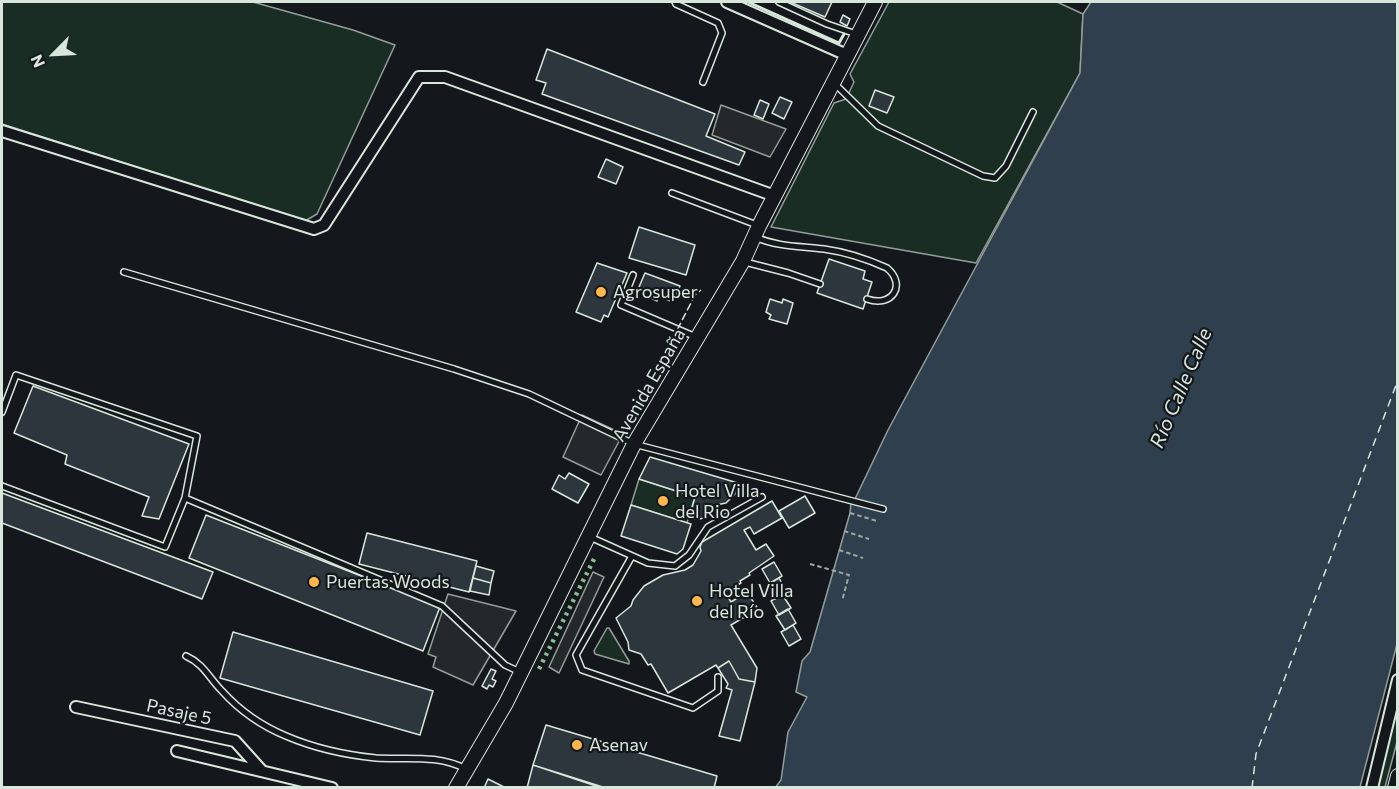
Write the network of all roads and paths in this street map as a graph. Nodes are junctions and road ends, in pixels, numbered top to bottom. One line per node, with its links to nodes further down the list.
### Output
1 (675, 2): 7 (lane)
2 (727, 2): 6 (street)
3 (779, 2): 5 (lane)
4 (875, 2): 5 (main road, Avenida España)
5 (857, 35): 6 (main road, Avenida España)
6 (847, 55): 8 (main road, Avenida España)
7 (702, 82)
8 (833, 82): 9 (lane); 12 (main road, Avenida España)
9 (1033, 111)
10 (2, 131): 12 (street)
11 (672, 193): 13 (lane)
12 (775, 196): 13 (main road, Avenida España)
13 (757, 231): 14 (main road, Avenida España); 18 (lane)
14 (743, 261): 17 (lane); 19 (main road, Avenida España)
15 (124, 272): 21 (lane)
16 (633, 275): 19 (lane)
17 (820, 284)
18 (867, 299)
19 (697, 337): 21 (main road, Avenida España)
20 (2, 412): 24 (lane)
21 (634, 444): 25 (lane); 29 (main road, Avenida España)
22 (2, 486): 24 (lane)
23 (762, 497): 32 (lane)
24 (186, 498): 37 (lane)
25 (883, 509)
26 (850, 513): 27 (path)
27 (877, 521)
28 (844, 531): 30 (path)
29 (588, 536): 32 (lane); 37 (main road, Avenida España)
30 (869, 538)
31 (839, 550): 33 (path)
32 (632, 556): 38 (lane)
33 (863, 558)
34 (810, 564): 35 (path)
35 (842, 601)
36 (186, 656): 42 (lane)
37 (521, 673): 42 (main road, Avenida España)
38 (718, 676)
39 (1398, 680): 47 (street)
40 (76, 707): 43 (street, Pasaje 5)
41 (177, 751): 43 (street)
42 (466, 768): 46 (main road, Avenida España)
43 (262, 771): 45 (street)
44 (1398, 776): 48 (main road)
45 (332, 788)
46 (456, 788)
47 (1372, 788)
48 (1395, 788)

